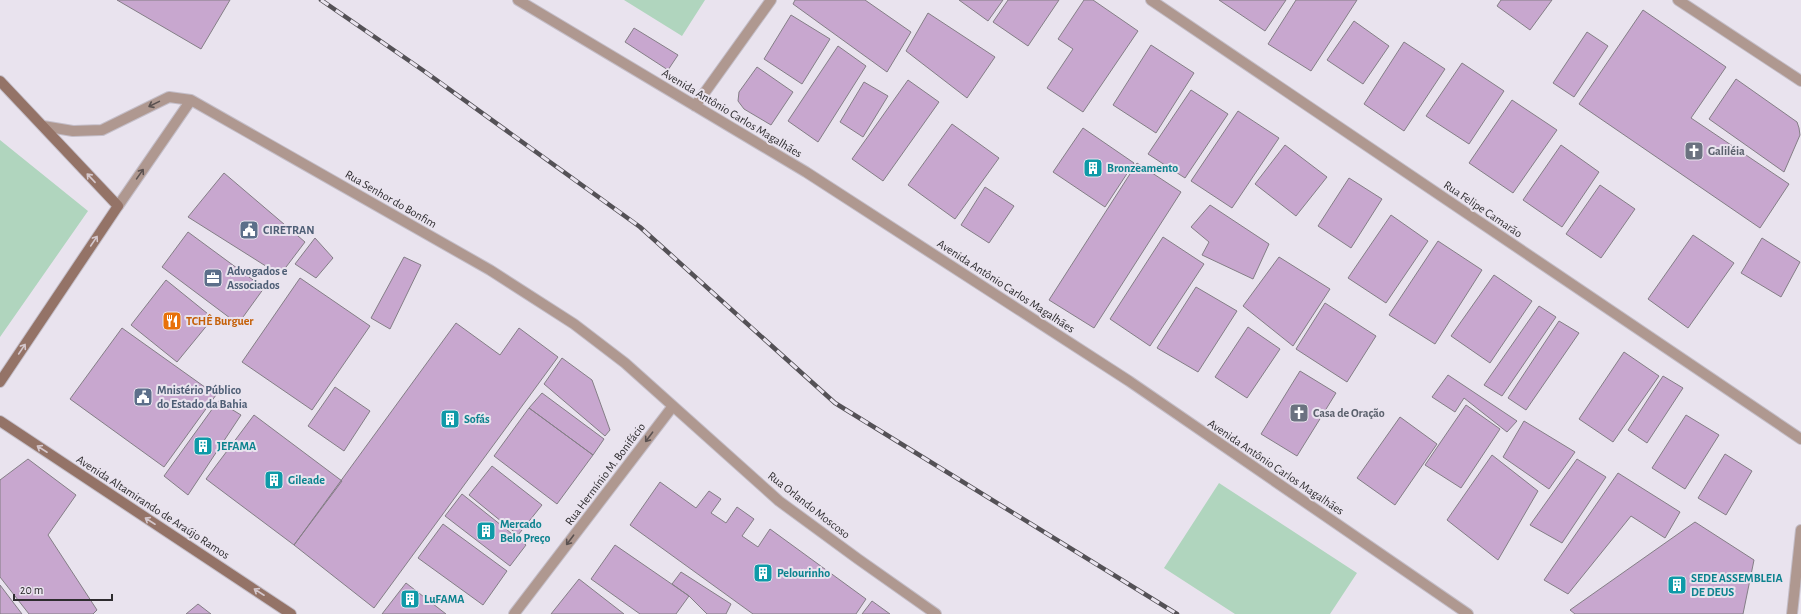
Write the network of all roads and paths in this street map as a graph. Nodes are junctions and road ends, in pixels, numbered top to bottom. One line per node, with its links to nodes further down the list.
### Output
1 (518, 0): 8 (street, Avenida Antônio Carlos Magalhães)
2 (771, 0): 8 (street)
3 (1151, 0): 14 (street, Rua Felipe Camarão)
4 (1678, 0): 6 (street)
5 (0, 81): 9 (main road)
6 (1801, 81)
7 (191, 100): 9 (street, one-way to 9); 10 (street, one-way to 7); 12 (street, Rua Senhor do Bonfim)
8 (695, 106): 19 (street, Avenida Antônio Carlos Magalhães)
9 (43, 126): 10 (main road, one-way to 9)
10 (118, 206): 11 (main road, one-way to 10)
11 (0, 382)
12 (673, 406): 17 (street, Rua Hermínio M. Bonifácio, one-way to 17); 18 (street, Rua Orlando Moscoso)
13 (0, 421): 16 (main road, Avenida Altamirando de Araújo Ramos, one-way to 13)
14 (1801, 439)
15 (1801, 530): 20 (street)
16 (291, 614)
17 (514, 614)
18 (936, 614)
19 (1468, 614)
20 (1792, 614)

